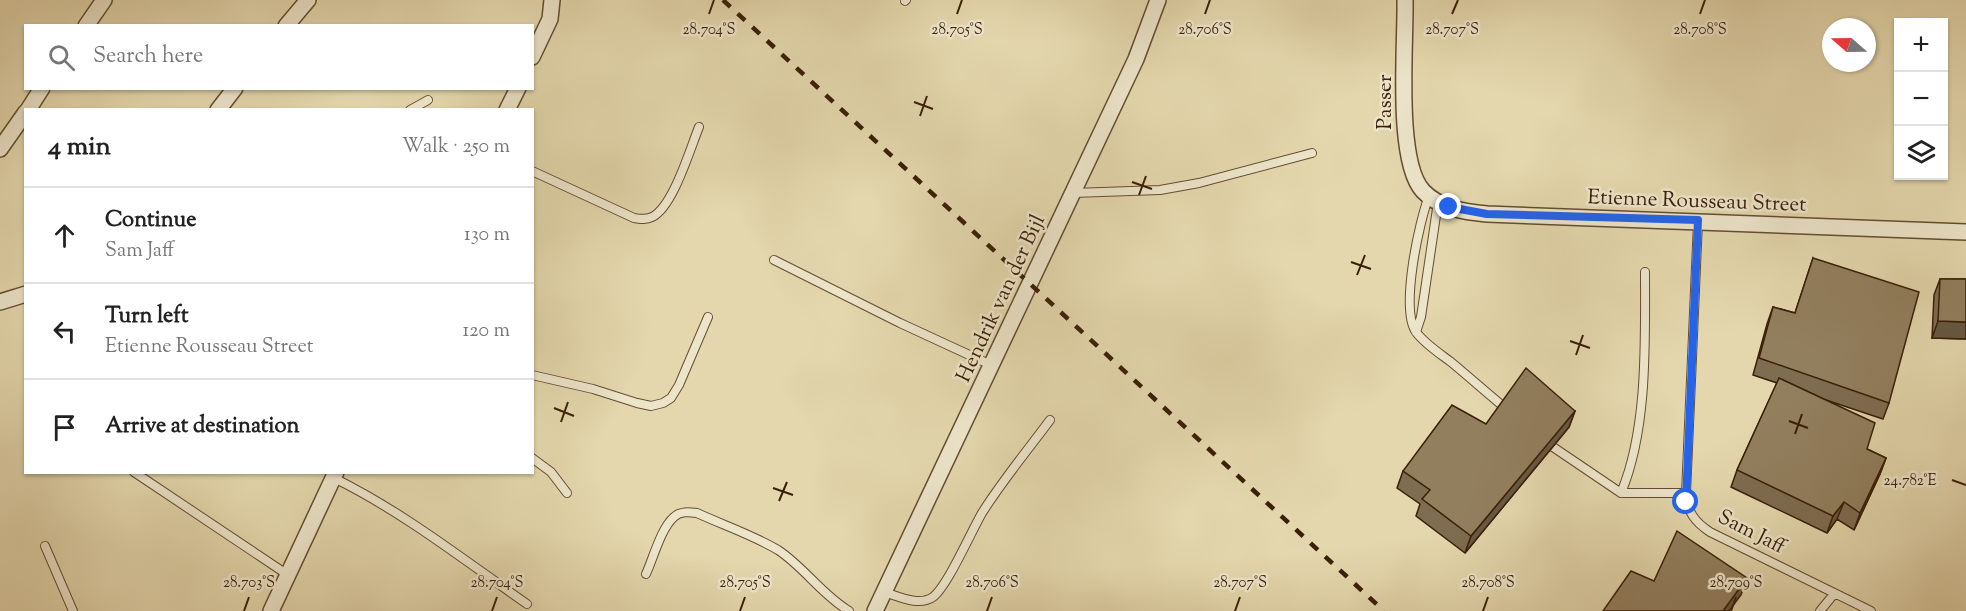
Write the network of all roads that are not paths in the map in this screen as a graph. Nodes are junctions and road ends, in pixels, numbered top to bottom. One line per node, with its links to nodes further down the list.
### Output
1 (104, 0): 6 (street)
2 (308, 0): 7 (street)
3 (552, 0): 8 (street)
4 (1405, 0): 23 (street, Passer)
5 (1155, 1): 22 (street, Hendrik van der Bijl)
6 (87, 24)
7 (288, 24)
8 (534, 53)
9 (41, 90): 13 (street)
10 (233, 90): 14 (street)
11 (517, 90): 16 (street)
12 (428, 100): 15 (lane)
13 (29, 108)
14 (220, 108)
15 (414, 108)
16 (508, 108)
17 (24, 115): 19 (street)
18 (699, 127): 21 (lane)
19 (0, 149)
20 (1312, 153): 22 (lane)
21 (534, 172)
22 (1073, 193): 32 (street, Hendrik van der Bijl)
23 (1434, 199): 24 (street, Etienne Rousseau Street); 31 (lane); 31 (lane)
24 (1698, 220): 25 (street, Etienne Rousseau Street); 42 (lane, Sam Jaff)
25 (1966, 232)
26 (774, 260): 32 (lane)
27 (1646, 272): 41 (lane)
28 (24, 295): 29 (street)
29 (0, 302)
30 (708, 317): 33 (lane)
31 (1416, 332): 34 (lane)
32 (992, 365): 46 (street, Hendrik van der Bijl)
33 (534, 375)
34 (1504, 407)
35 (1050, 420): 46 (lane)
36 (1553, 447): 41 (lane)
37 (534, 459): 40 (lane)
38 (137, 474): 45 (lane)
39 (335, 475): 45 (street); 48 (lane)
40 (567, 493)
41 (1621, 493): 42 (lane)
42 (1686, 493): 47 (lane, Sam Jaff)
43 (45, 546): 49 (lane)
44 (646, 574): 51 (lane)
45 (288, 575): 50 (street)
46 (884, 592): 52 (street, Hendrik van der Bijl)
47 (1834, 594): 53 (lane); 54 (lane, Sam Jaff)
48 (527, 604)
49 (73, 611)
50 (271, 611)
51 (849, 611)
52 (875, 611)
53 (1820, 611)
54 (1871, 611)

